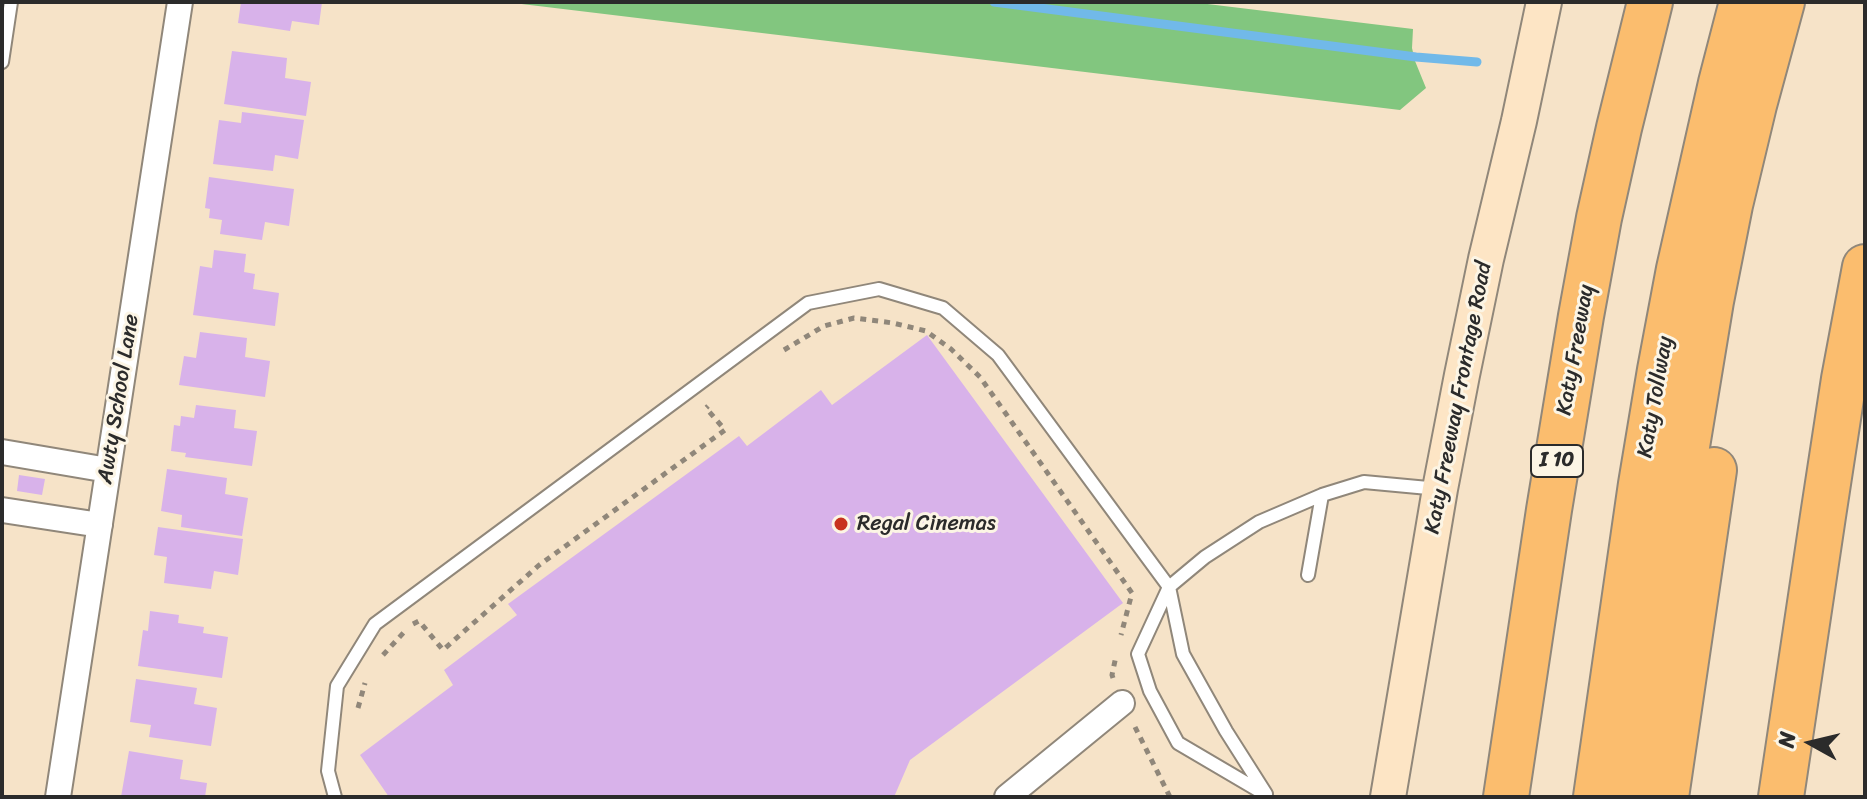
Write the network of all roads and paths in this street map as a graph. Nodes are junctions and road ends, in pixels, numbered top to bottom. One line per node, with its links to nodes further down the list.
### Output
1 (11, 2): 8 (lane)
2 (180, 2): 13 (street, Awty School Lane)
3 (1544, 2): 14 (main road, Katy Freeway Frontage Road)
4 (1650, 2): 32 (highway, Katy Freeway / I 10)
5 (1742, 2): 33 (highway, Katy Tollway)
6 (1782, 2): 18 (highway)
7 (1812, 2): 18 (highway)
8 (2, 62)
9 (1865, 267): 36 (highway)
10 (779, 354): 21 (path)
11 (718, 399): 23 (path)
12 (2, 452): 13 (street)
13 (108, 470): 17 (street, Awty School Lane)
14 (1440, 489): 15 (lane); 31 (main road, Katy Freeway Frontage Road)
15 (1322, 495): 19 (lane); 20 (lane)
16 (2, 510): 17 (street)
17 (100, 525): 27 (street, Awty School Lane)
18 (1686, 546): 34 (highway); 35 (highway)
19 (1308, 575)
20 (1169, 587): 20 (lane); 28 (lane)
21 (1120, 638)
22 (1117, 650): 25 (path)
23 (379, 659)
24 (369, 670): 26 (path)
25 (1122, 703): 29 (street); 30 (path)
26 (358, 709)
27 (58, 797)
28 (335, 797)
29 (1007, 797)
30 (1170, 797)
31 (1388, 797)
32 (1506, 797)
33 (1596, 797)
34 (1634, 797)
35 (1666, 797)
36 (1781, 797)

